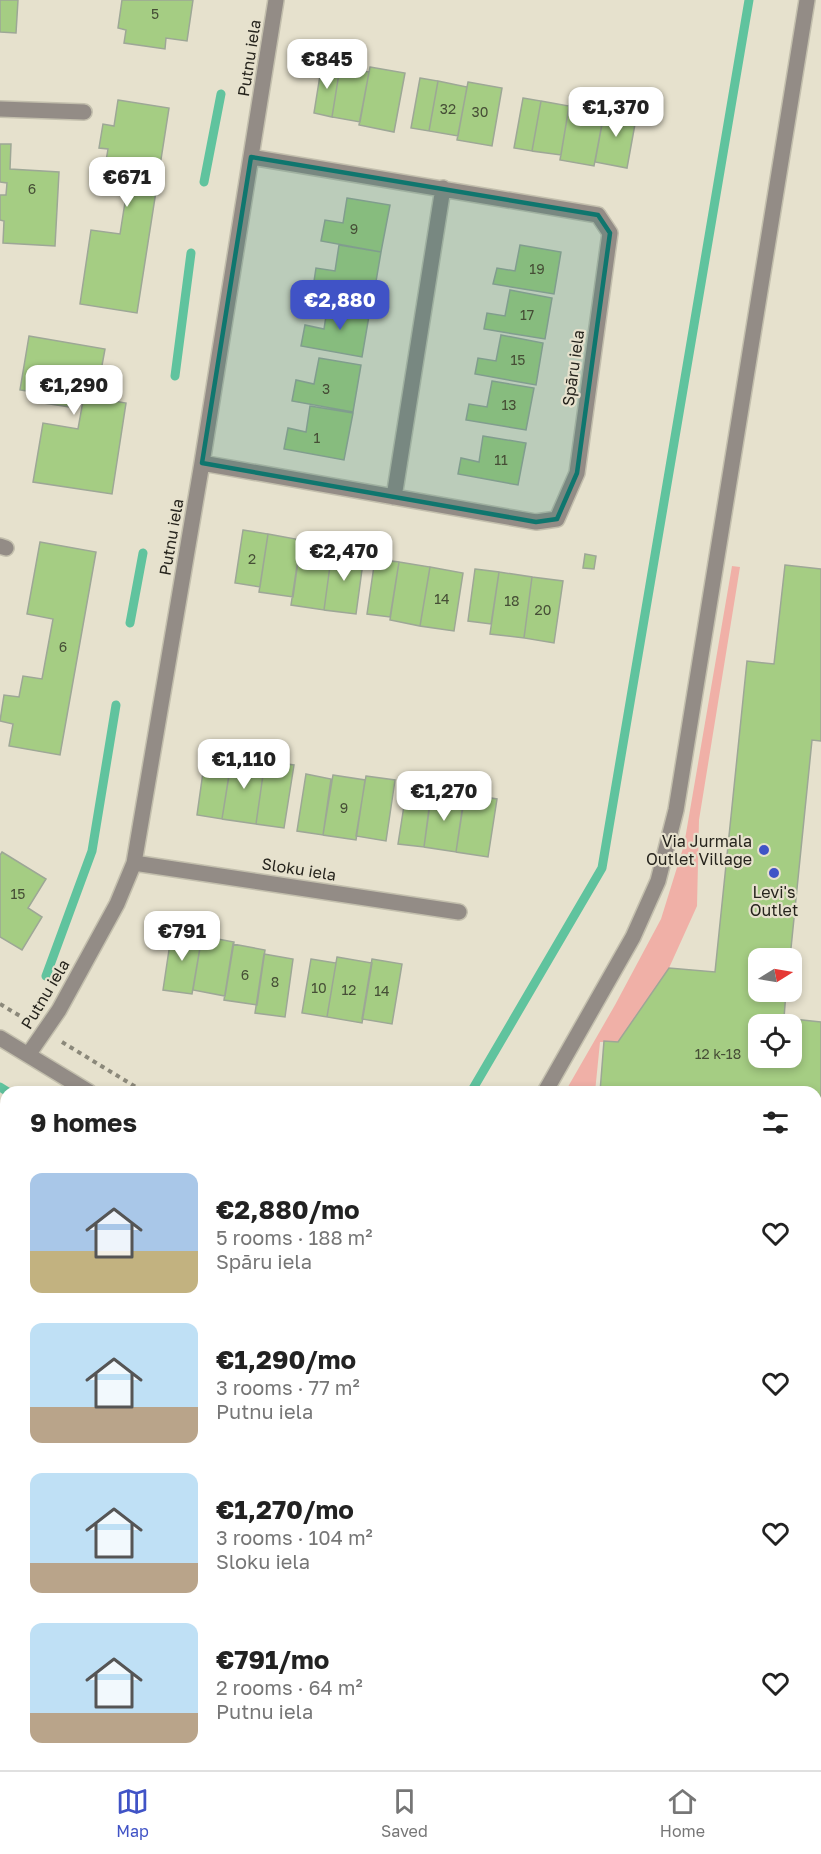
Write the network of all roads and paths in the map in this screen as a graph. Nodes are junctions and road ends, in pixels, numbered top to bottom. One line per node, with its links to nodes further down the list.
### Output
1 (276, 0): 5 (street, Putnu iela)
2 (807, 0): 17 (street)
3 (0, 109): 4 (street)
4 (84, 112)
5 (251, 157): 6 (street, Spāru iela); 7 (street, Putnu iela)
6 (443, 189): 8 (street); 8 (street, Spāru iela)
7 (202, 463): 8 (street, Spāru iela); 9 (street, Putnu iela)
8 (394, 496)
9 (134, 862): 10 (street, Sloku iela); 12 (street, Putnu iela)
10 (459, 912)
11 (0, 1004): 12 (path)
12 (45, 1032): 14 (street, Putnu iela); 16 (path)
13 (0, 1038): 14 (street)
14 (28, 1055): 15 (street)
15 (79, 1086)
16 (134, 1086)
17 (548, 1086)

